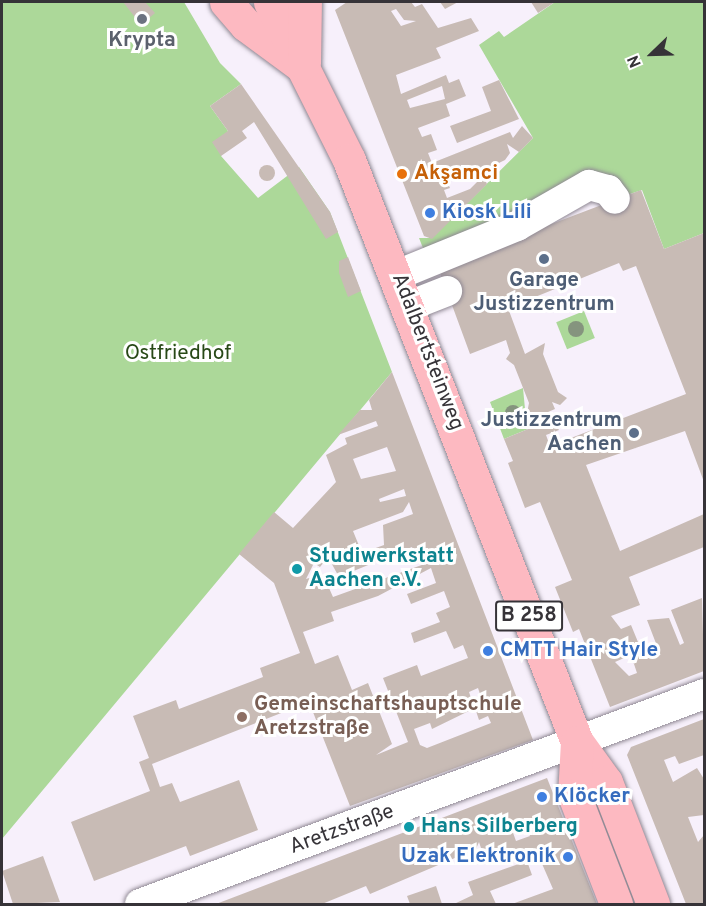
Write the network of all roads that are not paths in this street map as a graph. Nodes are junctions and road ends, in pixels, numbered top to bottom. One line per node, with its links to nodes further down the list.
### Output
1 (226, 2): 4 (main road)
2 (270, 2): 4 (main road, Adalbertsteinweg)
3 (305, 2): 4 (main road, Adalbertsteinweg)
4 (304, 68): 6 (main road, Adalbertsteinweg)
5 (615, 199): 6 (street)
6 (397, 275): 8 (main road, Adalbertsteinweg / B 258)
7 (447, 291): 8 (street)
8 (409, 306): 10 (main road, Adalbertsteinweg / B 258)
9 (705, 694): 10 (street, Aretzstraße)
10 (577, 742): 11 (street, Aretzstraße); 12 (main road, Adalbertsteinweg / B 258); 13 (main road, Adalbertsteinweg / B 258)
11 (140, 904)
12 (616, 904)
13 (653, 904)

